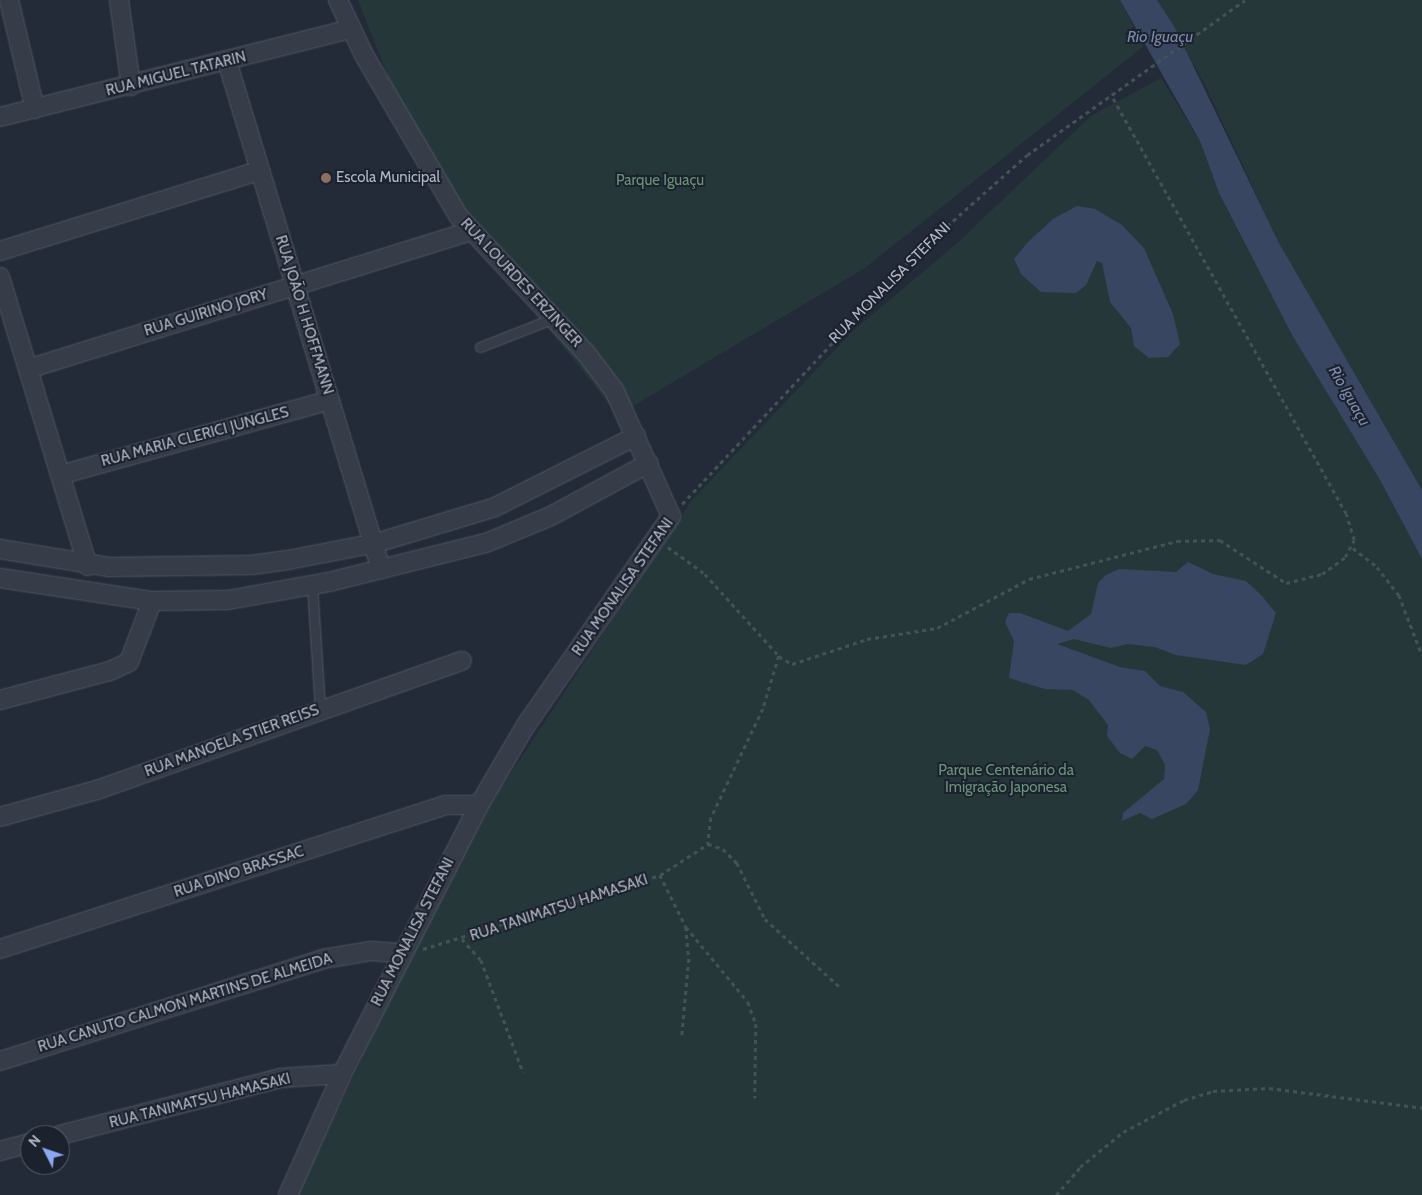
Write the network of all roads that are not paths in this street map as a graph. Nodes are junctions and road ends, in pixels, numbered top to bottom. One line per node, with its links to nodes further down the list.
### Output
1 (9, 0): 7 (street)
2 (119, 0): 6 (street)
3 (338, 0): 4 (street, RUA LOURDES ERZINGER)
4 (351, 30): 5 (street, RUA MIGUEL TATARIN); 10 (street, RUA LOURDES ERZINGER)
5 (227, 61): 6 (street, RUA MIGUEL TATARIN); 9 (street, RUA JOÃO H HOFFMANN)
6 (131, 86): 7 (street, RUA MIGUEL TATARIN)
7 (35, 109): 8 (street, RUA MIGUEL TATARIN)
8 (0, 117)
9 (260, 171): 11 (street); 13 (street, RUA JOÃO H HOFFMANN)
10 (470, 231): 13 (street, RUA GUIRINO JORY); 14 (street, RUA LOURDES ERZINGER)
11 (0, 251)
12 (0, 277): 16 (street)
13 (294, 286): 16 (street, RUA GUIRINO JORY); 17 (street, RUA JOÃO H HOFFMANN)
14 (554, 318): 15 (lane); 18 (street, RUA LOURDES ERZINGER)
15 (480, 347)
16 (28, 369): 20 (street)
17 (330, 400): 20 (street, RUA MARIA CLERICI JUNGLES); 22 (street, RUA JOÃO H HOFFMANN)
18 (636, 436): 19 (street, RUA LOURDES ERZINGER); 22 (street)
19 (649, 464): 21 (street, RUA LOURDES ERZINGER); 25 (street)
20 (60, 475): 24 (street)
21 (671, 516): 34 (street, RUA MONALISA STEFANI)
22 (376, 543): 24 (street); 25 (street, RUA JOÃO H HOFFMANN)
23 (0, 548): 24 (street)
24 (88, 566)
25 (381, 569): 28 (street)
26 (0, 578): 27 (street)
27 (25, 585): 29 (street); 30 (street)
28 (312, 585): 30 (street); 33 (lane)
29 (0, 592)
30 (152, 601): 32 (street)
31 (462, 661): 33 (street, RUA MANOELA STIER REISS)
32 (0, 700)
33 (320, 709): 35 (street, RUA MANOELA STIER REISS)
34 (479, 805): 36 (street, RUA DINO BRASSAC); 37 (street, RUA MONALISA STEFANI)
35 (0, 817)
36 (0, 949)
37 (402, 953): 38 (street, RUA CANUTO CALMON MARTINS DE ALMEIDA); 39 (street, RUA MONALISA STEFANI)
38 (0, 1061)
39 (342, 1074): 40 (street, RUA TANIMATSU HAMASAKI); 43 (street, RUA MONALISA STEFANI)
40 (70, 1132)
41 (20, 1146): 42 (street)
42 (0, 1151)
43 (288, 1195)

